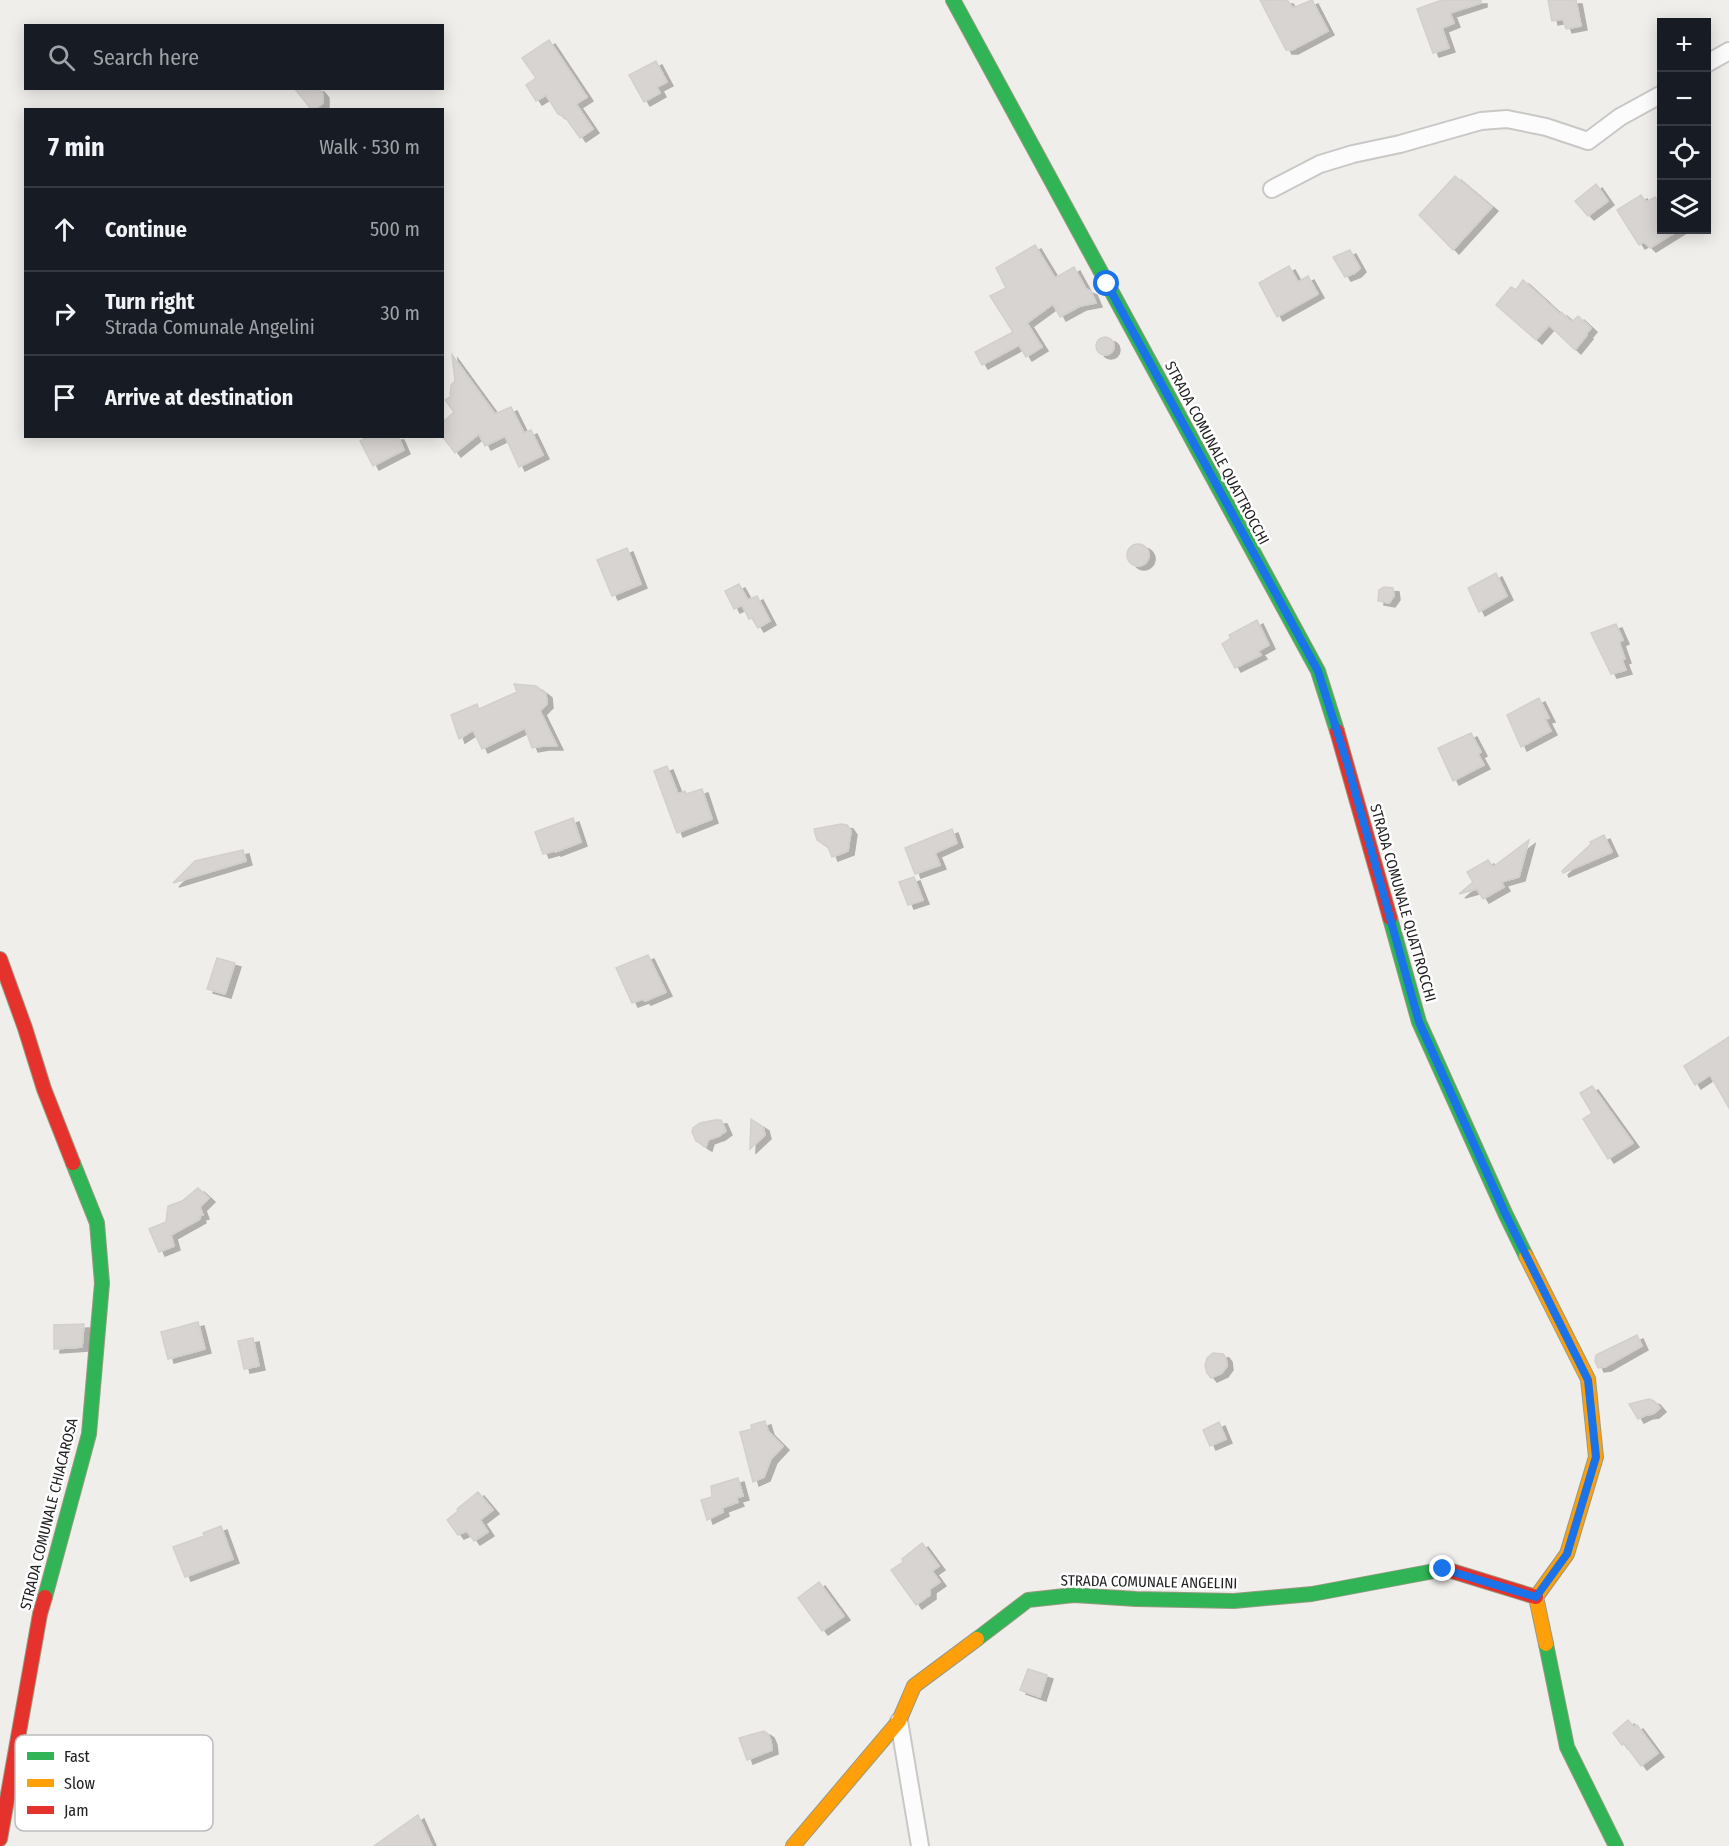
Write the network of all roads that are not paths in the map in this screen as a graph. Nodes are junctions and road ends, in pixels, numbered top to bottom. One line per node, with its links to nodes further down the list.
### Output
1 (953, 0): 7 (street, STRADA COMUNALE QUATTROCCHI)
2 (1729, 51): 3 (street)
3 (1711, 62)
4 (1657, 97): 5 (street)
5 (1272, 189)
6 (0, 959): 9 (street, STRADA COMUNALE CHIACAROSA)
7 (1536, 1597): 8 (street, STRADA COMUNALE ANGELINI); 14 (street)
8 (899, 1721): 12 (street, STRADA COMUNALE ANGELINI); 13 (street)
9 (18, 1735)
10 (15, 1755): 11 (street, STRADA COMUNALE CHIACAROSA)
11 (0, 1839)
12 (793, 1846)
13 (920, 1846)
14 (1616, 1846)

